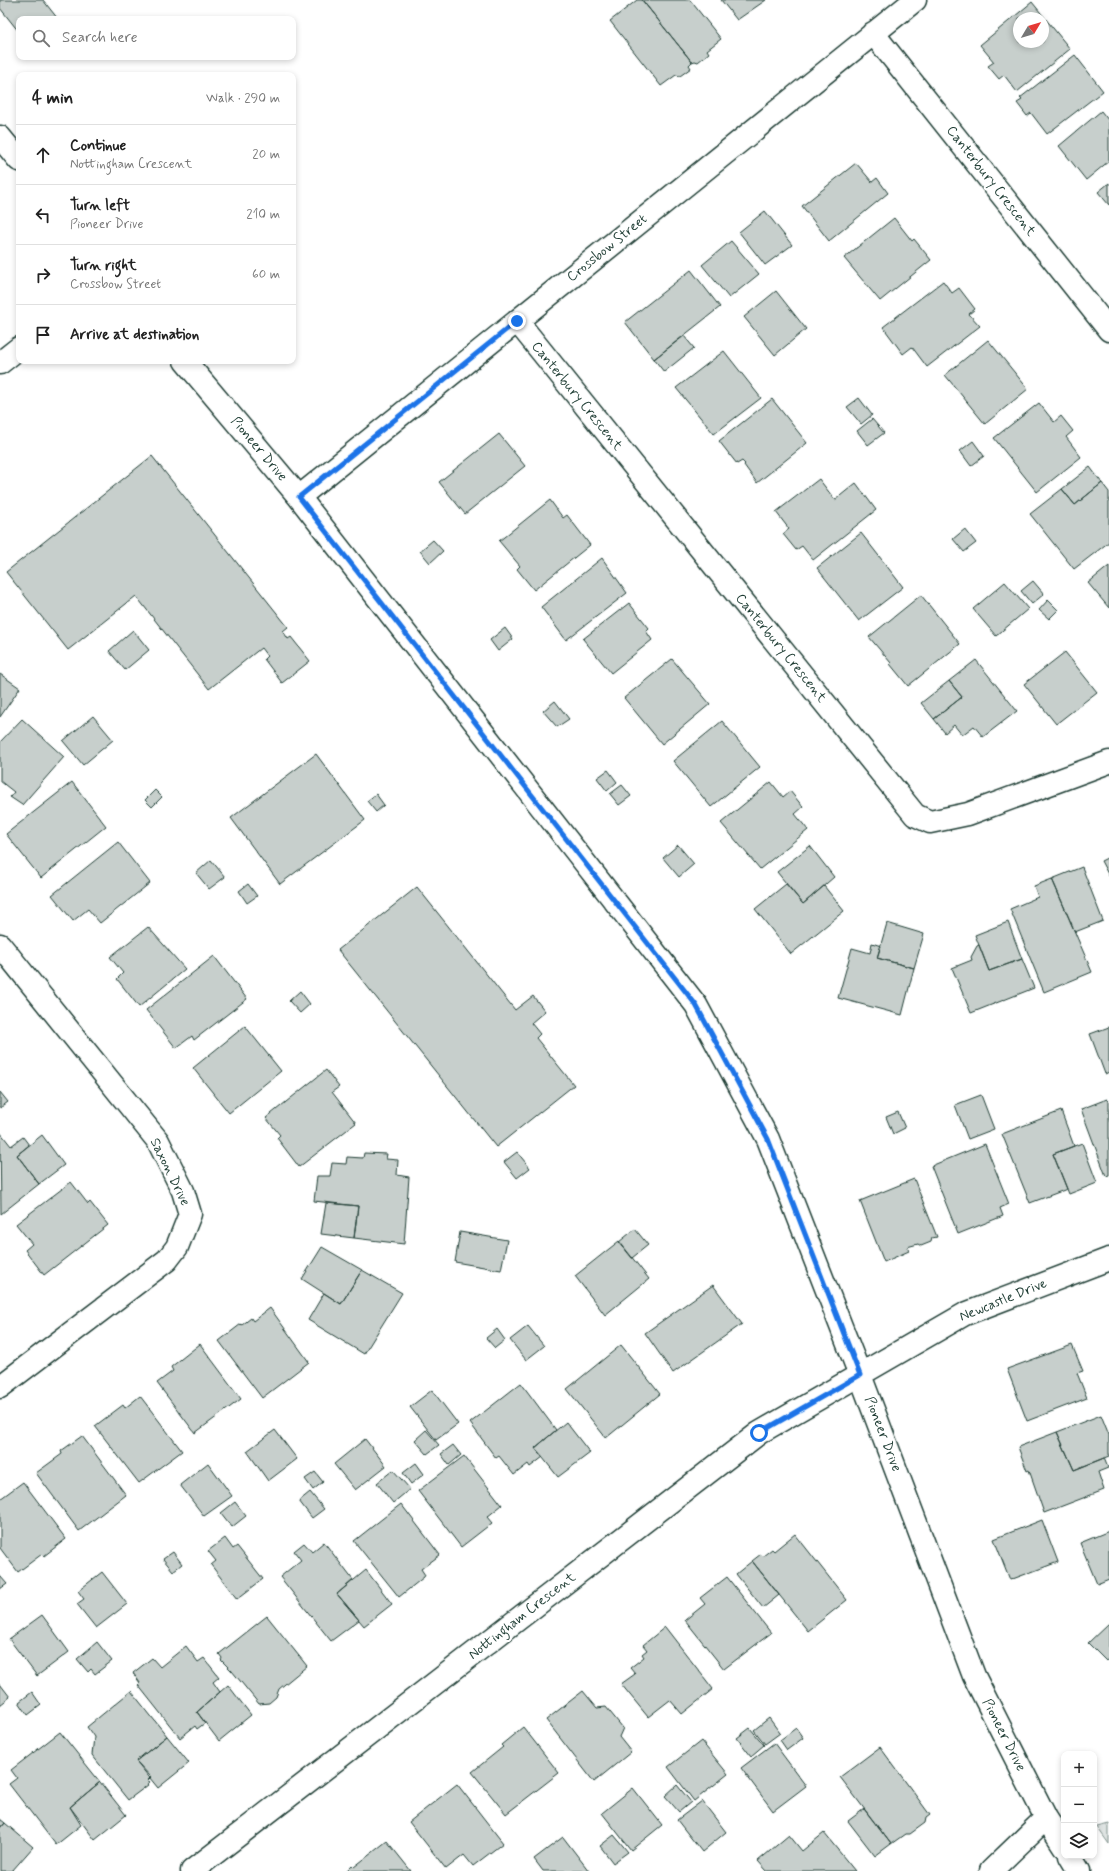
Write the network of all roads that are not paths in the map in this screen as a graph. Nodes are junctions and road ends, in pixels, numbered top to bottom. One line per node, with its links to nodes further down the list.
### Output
1 (915, 0): 2 (street, Crossbow Street)
2 (873, 33): 5 (street, Crossbow Street); 6 (street, Canterbury Crescent)
3 (0, 137): 4 (street)
4 (16, 156)
5 (517, 321): 10 (street, Crossbow Street); 11 (street, Canterbury Crescent)
6 (1109, 330)
7 (16, 350): 8 (street)
8 (0, 363)
9 (188, 364): 10 (street, Pioneer Drive)
10 (299, 497): 14 (street, Pioneer Drive)
11 (1109, 762)
12 (0, 945): 15 (street, Saxon Drive)
13 (1109, 1259): 14 (street, Newcastle Drive)
14 (860, 1375): 16 (street, Pioneer Drive); 19 (street, Nottingham Crescent)
15 (0, 1388)
16 (1046, 1818): 17 (street, Pioneer Drive); 20 (street)
17 (1061, 1841)
18 (1072, 1859): 21 (street)
19 (192, 1871)
20 (991, 1871)
21 (1080, 1871)

